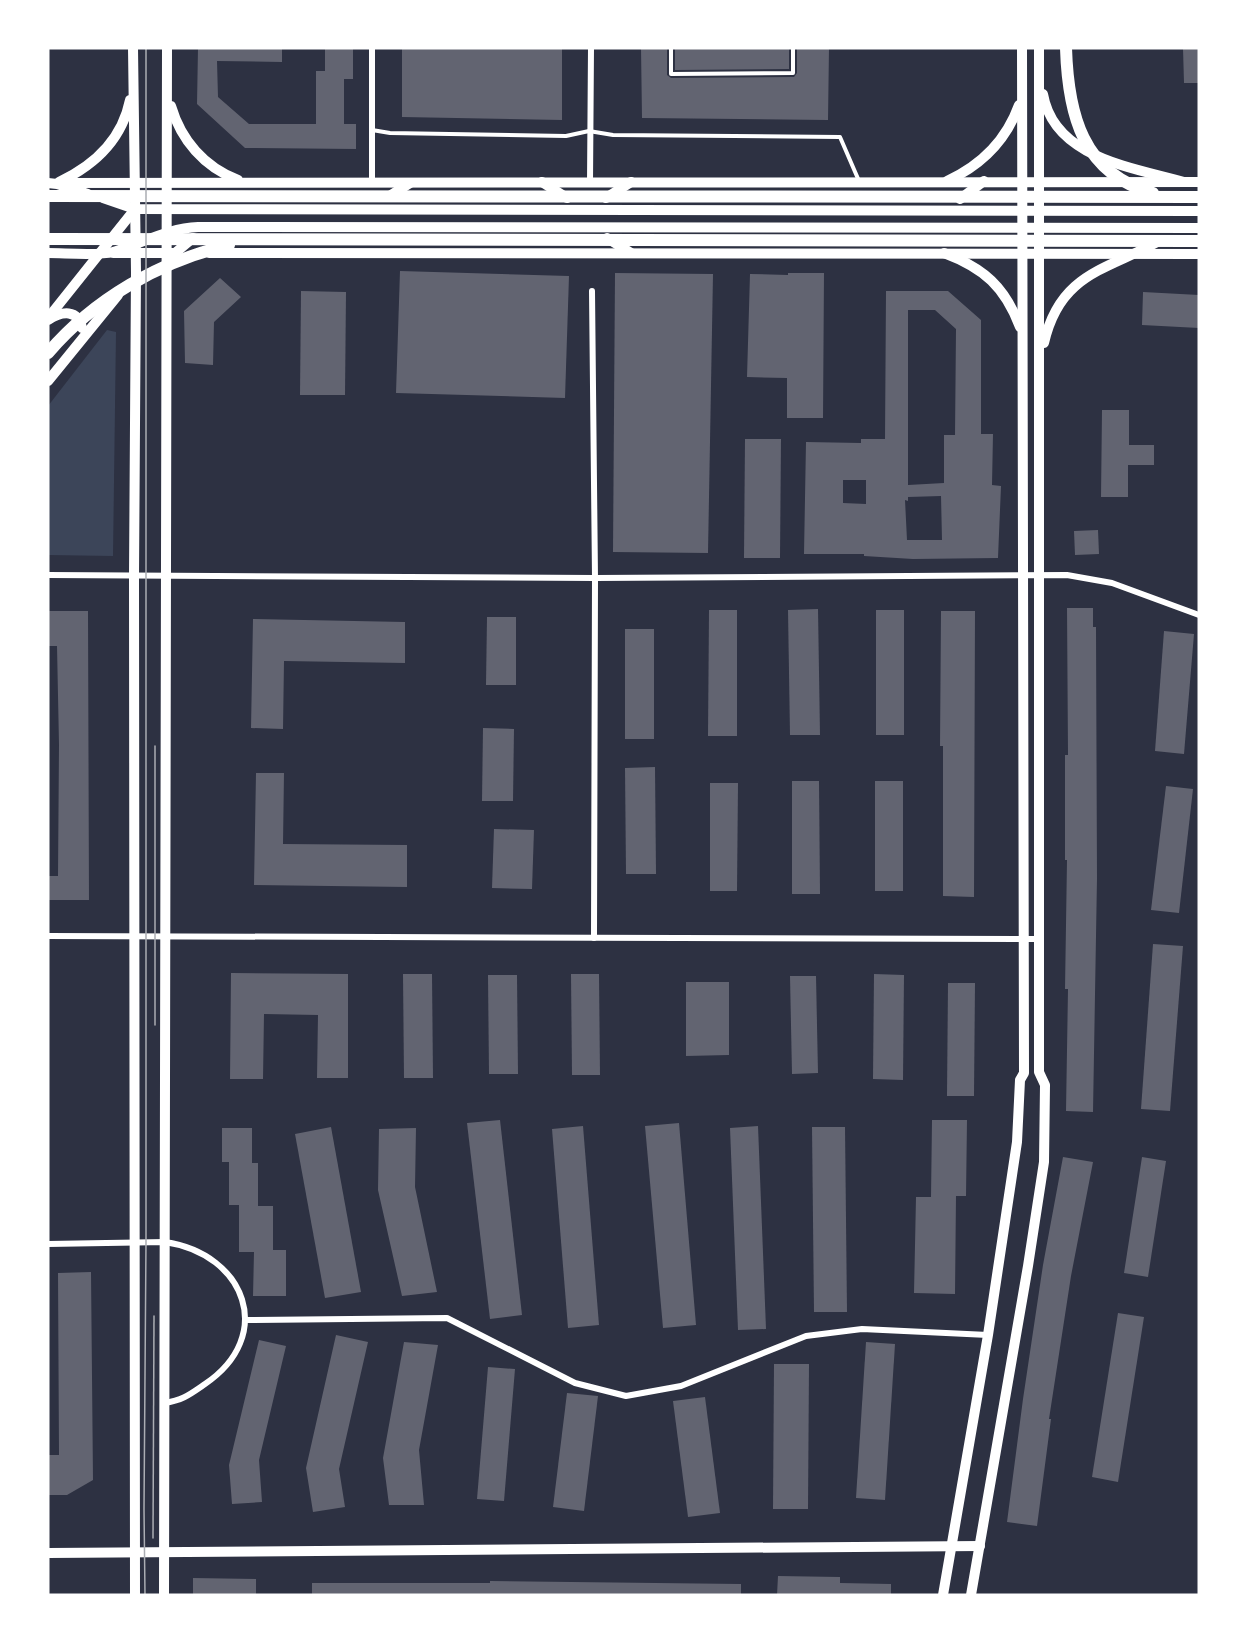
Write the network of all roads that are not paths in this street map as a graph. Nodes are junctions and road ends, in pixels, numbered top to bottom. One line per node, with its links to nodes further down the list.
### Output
1 (133, 48): 11 (main road)
2 (167, 48): 12 (main road)
3 (372, 48): 14 (street)
4 (591, 48): 15 (street)
5 (671, 48): 6 (lane)
6 (793, 48)
7 (1022, 48): 13 (main road)
8 (1040, 48): 10 (main road)
9 (1066, 48): 33 (highway)
10 (1039, 72): 18 (main road); 24 (main road)
11 (133, 82): 26 (main road); 27 (main road)
12 (167, 93): 28 (main road); 29 (main road)
13 (1023, 96): 17 (main road); 23 (main road)
14 (372, 130): 15 (lane); 30 (street)
15 (589, 131): 20 (street); 22 (lane)
16 (984, 181): 17 (main road); 23 (main road); 41 (main road)
17 (1023, 181): 18 (main road); 43 (main road)
18 (1040, 181): 24 (main road); 44 (main road)
19 (542, 182): 20 (main road); 31 (main road); 38 (main road)
20 (590, 182): 21 (main road)
21 (631, 182): 22 (main road); 38 (main road)
22 (859, 182): 23 (main road)
23 (947, 182)
24 (1184, 182): 25 (main road)
25 (1199, 182)
26 (52, 183): 27 (main road); 35 (main road)
27 (135, 183): 28 (main road); 35 (main road)
28 (168, 183): 29 (main road); 36 (main road)
29 (247, 183): 30 (main road)
30 (372, 183): 31 (main road)
31 (410, 183): 37 (main road)
32 (48, 196): 33 (highway)
33 (1175, 196): 34 (highway)
34 (1199, 197)
35 (135, 209): 36 (main road); 59 (main road); 61 (main road)
36 (168, 209): 37 (main road); 55 (main road)
37 (370, 209): 38 (main road)
38 (587, 210): 39 (main road)
39 (611, 210): 40 (main road); 48 (main road)
40 (914, 210): 41 (main road); 49 (main road)
41 (946, 210): 43 (main road)
42 (1199, 210): 45 (main road)
43 (1023, 211): 44 (main road); 50 (main road)
44 (1040, 211): 45 (main road); 51 (main road)
45 (1136, 211): 52 (main road)
46 (207, 227): 47 (main road); 55 (main road); 63 (main road)
47 (589, 227): 48 (main road); 64 (main road)
48 (611, 227): 49 (main road)
49 (915, 227): 50 (main road)
50 (1023, 227): 51 (main road); 66 (main road)
51 (1039, 227): 52 (main road); 67 (main road)
52 (1136, 228): 53 (main road)
53 (1184, 228): 54 (main road); 68 (main road)
54 (1199, 228)
55 (168, 233): 59 (main road); 63 (main road)
56 (48, 239): 57 (highway)
57 (250, 240): 58 (highway); 75 (highway)
58 (1199, 241)
59 (136, 248): 61 (main road); 62 (main road); 70 (main road)
60 (48, 253): 61 (main road)
61 (105, 253): 72 (main road)
62 (153, 253): 63 (main road); 70 (main road)
63 (171, 253): 64 (main road); 80 (main road)
64 (631, 253): 65 (main road)
65 (944, 253): 66 (main road); 73 (main road)
66 (1023, 253): 67 (main road); 73 (main road)
67 (1040, 253): 68 (main road); 76 (main road)
68 (1137, 254): 69 (main road); 76 (main road)
69 (1199, 254)
70 (136, 272): 74 (main road); 79 (main road)
71 (592, 291): 83 (street)
72 (48, 319): 74 (main road)
73 (1023, 334): 81 (main road)
74 (73, 351): 77 (main road)
75 (48, 353)
76 (1040, 360): 82 (main road)
77 (48, 381)
78 (48, 575): 79 (street)
79 (134, 576): 80 (street); 86 (main road)
80 (167, 576): 83 (street); 87 (main road)
81 (1023, 576): 82 (street); 83 (street); 89 (main road)
82 (1039, 576): 84 (street); 90 (main road)
83 (595, 578): 88 (street)
84 (1199, 615)
85 (48, 936): 86 (street)
86 (135, 936): 87 (street); 91 (main road)
87 (167, 936): 88 (street); 92 (main road)
88 (594, 938): 89 (street)
89 (1024, 939): 90 (street); 95 (main road)
90 (1039, 939): 97 (main road)
91 (135, 1242): 92 (street); 93 (street); 100 (main road)
92 (165, 1242): 94 (street); 96 (main road)
93 (48, 1244)
94 (245, 1320): 95 (street); 96 (street)
95 (988, 1335): 98 (main road)
96 (164, 1403): 101 (main road)
97 (980, 1546): 98 (main road); 105 (main road)
98 (951, 1547): 101 (main road); 104 (main road)
99 (48, 1553): 100 (main road)
100 (136, 1553): 101 (main road); 102 (main road)
101 (164, 1553): 103 (main road)
102 (135, 1595)
103 (164, 1595)
104 (943, 1595)
105 (971, 1595)

